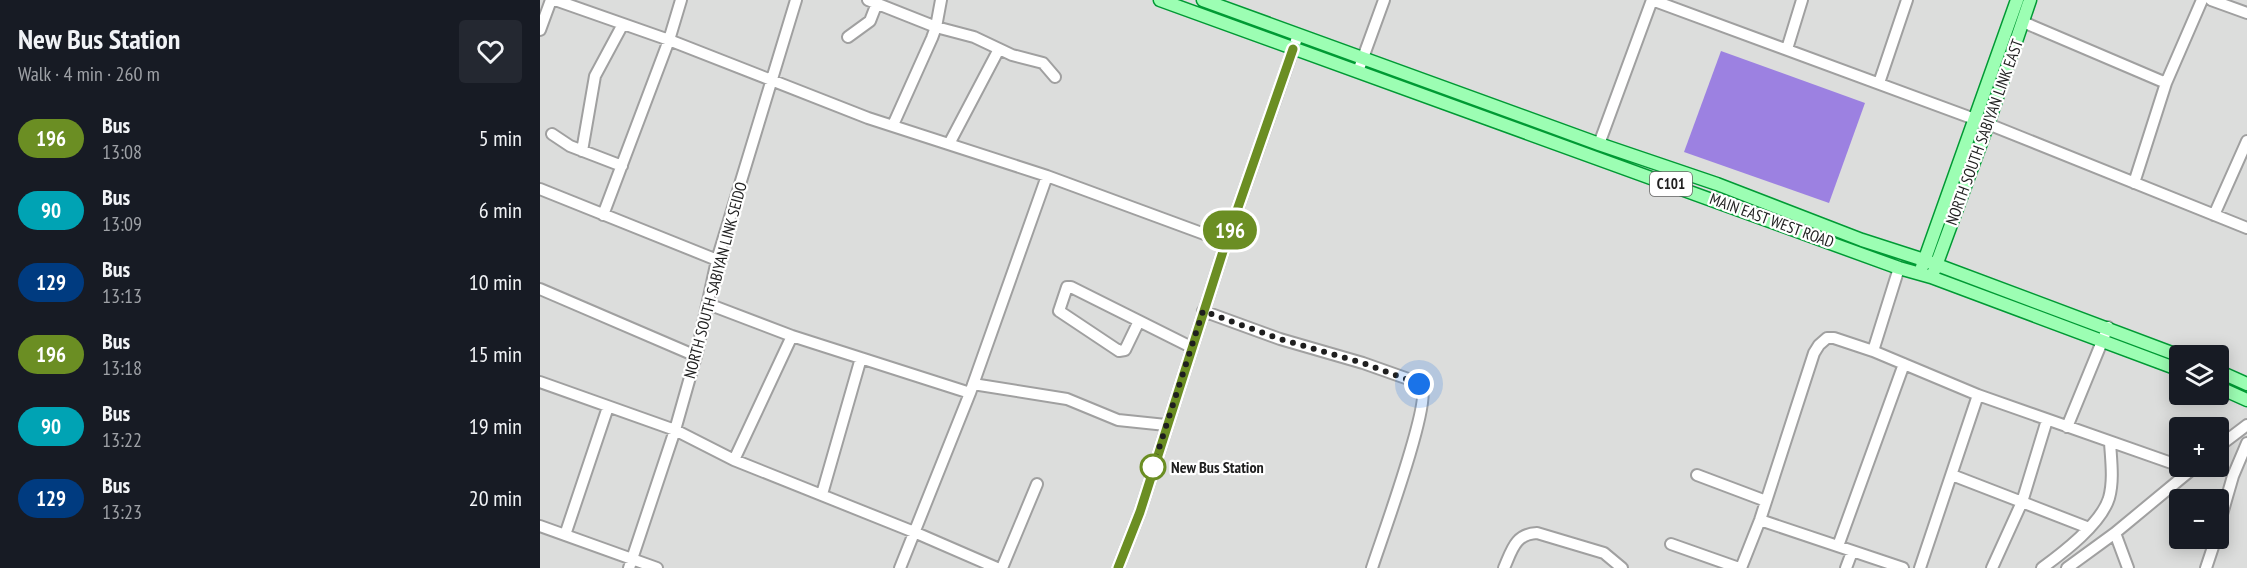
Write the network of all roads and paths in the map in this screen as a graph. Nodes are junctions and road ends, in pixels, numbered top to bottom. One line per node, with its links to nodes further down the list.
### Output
1 (553, 0): 16 (street); 21 (street)
2 (681, 0): 24 (street)
3 (796, 0): 31 (street, NORTH SOUTH SABIYAN LINK SEIDO)
4 (941, 0): 20 (street)
5 (1160, 0): 15 (main road, MAIN EAST WEST ROAD / C101)
6 (1203, 0): 22 (main road, MAIN EAST WEST ROAD / C101)
7 (1384, 0): 28 (street)
8 (1802, 0): 27 (street)
9 (1907, 0): 32 (street)
10 (2017, 0): 34 (main road, NORTH SOUTH SABIYAN LINK EAST)
11 (2030, 0): 18 (main road, NORTH SOUTH SABIYAN LINK EAST)
12 (2202, 0): 33 (street)
13 (2211, 0): 17 (street)
14 (872, 2): 20 (street); 23 (street)
15 (1177, 3): 26 (main road, MAIN EAST WEST ROAD / C101)
16 (577, 4): 19 (street)
17 (2247, 13)
18 (2023, 22): 33 (street); 35 (main road, NORTH SOUTH SABIYAN LINK EAST)
19 (623, 24): 24 (street); 43 (street)
20 (936, 27): 25 (street); 36 (street)
21 (540, 30)
22 (1298, 35): 26 (street); 28 (main road, MAIN EAST WEST ROAD / C101)
23 (848, 37)
24 (669, 40): 31 (street); 45 (street)
25 (999, 49): 30 (street); 40 (street)
26 (1293, 49): 29 (main road, MAIN EAST WEST ROAD / C101); 55 (street)
27 (1787, 49): 32 (street); 41 (street)
28 (1362, 58): 29 (street); 38 (main road, MAIN EAST WEST ROAD / C101)
29 (1358, 72): 42 (main road, MAIN EAST WEST ROAD / C101)
30 (1055, 78)
31 (771, 79): 36 (street); 57 (street, NORTH SOUTH SABIYAN LINK SEIDO)
32 (1879, 83): 34 (street)
33 (2166, 83): 48 (street)
34 (1975, 119): 35 (street); 58 (main road, NORTH SOUTH SABIYAN LINK EAST)
35 (1988, 123): 48 (street); 58 (main road, NORTH SOUTH SABIYAN LINK EAST)
36 (892, 125): 40 (street)
37 (552, 134): 43 (street)
38 (1581, 137): 41 (main road, MAIN EAST WEST ROAD / C101); 42 (main road)
39 (2247, 141): 52 (street)
40 (949, 144): 47 (street)
41 (1599, 144): 44 (main road, MAIN EAST WEST ROAD / C101)
42 (1576, 150): 46 (main road, MAIN EAST WEST ROAD / C101)
43 (582, 151): 45 (street)
44 (1647, 160): 46 (main road); 49 (main road, MAIN EAST WEST ROAD / C101)
45 (622, 166): 53 (street)
46 (1642, 173): 51 (main road, MAIN EAST WEST ROAD / C101)
47 (1047, 176): 55 (street); 78 (street)
48 (2134, 183): 52 (street)
49 (1722, 186): 51 (main road); 56 (main road, MAIN EAST WEST ROAD / C101)
50 (540, 189): 53 (street)
51 (1717, 200): 56 (main road, MAIN EAST WEST ROAD / C101)
52 (2214, 214): 54 (street)
53 (603, 215): 57 (street)
54 (2247, 228)
55 (1226, 242): 63 (street)
56 (1859, 246): 58 (main road, MAIN EAST WEST ROAD / C101); 59 (main road, MAIN EAST WEST ROAD / C101)
57 (717, 260): 62 (street, NORTH SOUTH SABIYAN LINK SEIDO)
58 (1930, 262): 60 (main road); 65 (main road, MAIN EAST WEST ROAD / C101)
59 (1899, 267): 60 (main road, MAIN EAST WEST ROAD / C101); 69 (street)
60 (1925, 275): 67 (main road, MAIN EAST WEST ROAD / C101)
61 (540, 289): 71 (street)
62 (708, 304): 66 (street); 71 (street, NORTH SOUTH SABIYAN LINK SEIDO)
63 (1203, 311): 68 (street); 117 (street)
64 (1139, 321): 64 (street); 68 (street)
65 (2108, 327): 67 (street); 70 (main road, MAIN EAST WEST ROAD / C101)
66 (792, 336): 72 (street); 91 (street)
67 (2102, 342): 74 (main road, MAIN EAST WEST ROAD / C101); 86 (street)
68 (1191, 347): 84 (street)
69 (1873, 351): 73 (street); 99 (street)
70 (2169, 352)
71 (696, 356): 87 (street, NORTH SOUTH SABIYAN LINK SEIDO)
72 (861, 358): 78 (street); 98 (street)
73 (1904, 364): 80 (street); 108 (street)
74 (2169, 366)
75 (2229, 376): 77 (main road)
76 (540, 382): 82 (street)
77 (2247, 384)
78 (972, 388): 84 (street); 104 (street)
79 (2229, 392): 81 (main road)
80 (1978, 395): 83 (street); 93 (street)
81 (2247, 400)
82 (608, 407): 87 (street); 106 (street)
83 (2047, 420): 86 (street); 100 (street)
84 (1166, 425): 116 (street)
85 (2247, 425): 88 (street)
86 (2067, 427): 89 (street)
87 (675, 430): 91 (street); 111 (street, NORTH SOUTH SABIYAN LINK SEIDO)
88 (2229, 439)
89 (2110, 442): 92 (street); 103 (street)
90 (2247, 443): 97 (street)
91 (734, 460): 98 (street)
92 (2169, 461)
93 (1952, 475): 100 (street); 123 (street)
94 (1697, 476): 99 (street)
95 (2176, 477): 105 (street)
96 (1037, 484): 115 (street)
97 (2229, 490)
98 (822, 494): 104 (street)
99 (1766, 501): 101 (street)
100 (2022, 502): 103 (street); 124 (street)
101 (1760, 520): 108 (street); 120 (street)
102 (540, 526): 106 (street)
103 (2089, 528): 125 (street)
104 (914, 532): 113 (street); 114 (street)
105 (2115, 533): 126 (street); 127 (street)
106 (565, 535): 111 (street)
107 (1671, 544): 120 (street)
108 (1838, 546): 110 (street)
109 (2212, 549): 128 (street)
110 (1852, 552): 121 (street); 122 (street)
111 (631, 563): 112 (street)
112 (657, 568)
113 (900, 568)
114 (997, 568)
115 (1002, 568)
116 (1118, 568)
117 (1371, 568)
118 (1504, 568): 119 (street)
119 (1622, 568)
120 (1740, 568)
121 (1846, 568)
122 (1903, 568)
123 (1920, 568)
124 (1992, 568)
125 (2042, 568)
126 (2067, 568)
127 (2128, 568)
128 (2206, 568)

